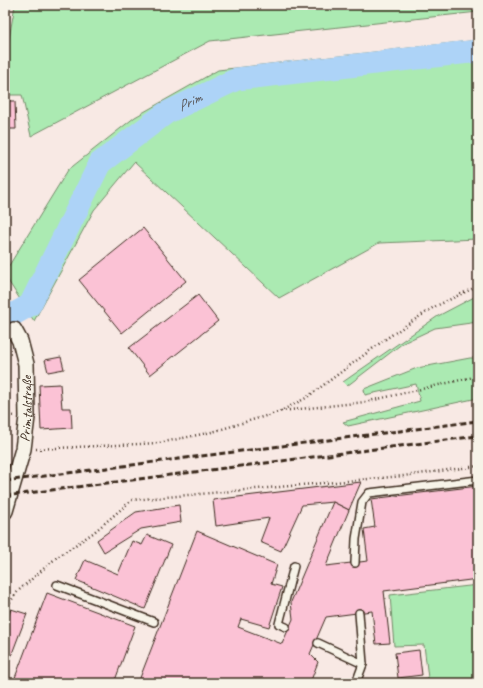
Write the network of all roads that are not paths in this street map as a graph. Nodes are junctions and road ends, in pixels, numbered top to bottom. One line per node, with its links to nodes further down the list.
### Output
1 (14, 330): 3 (street, Primtalstraße)
2 (478, 480): 4 (lane)
3 (5, 511)
4 (355, 563)
5 (294, 566): 9 (lane)
6 (57, 585): 8 (lane)
7 (359, 613): 11 (lane)
8 (154, 622)
9 (286, 627)
10 (318, 643): 11 (lane)
11 (363, 664): 12 (lane)
12 (356, 683)

